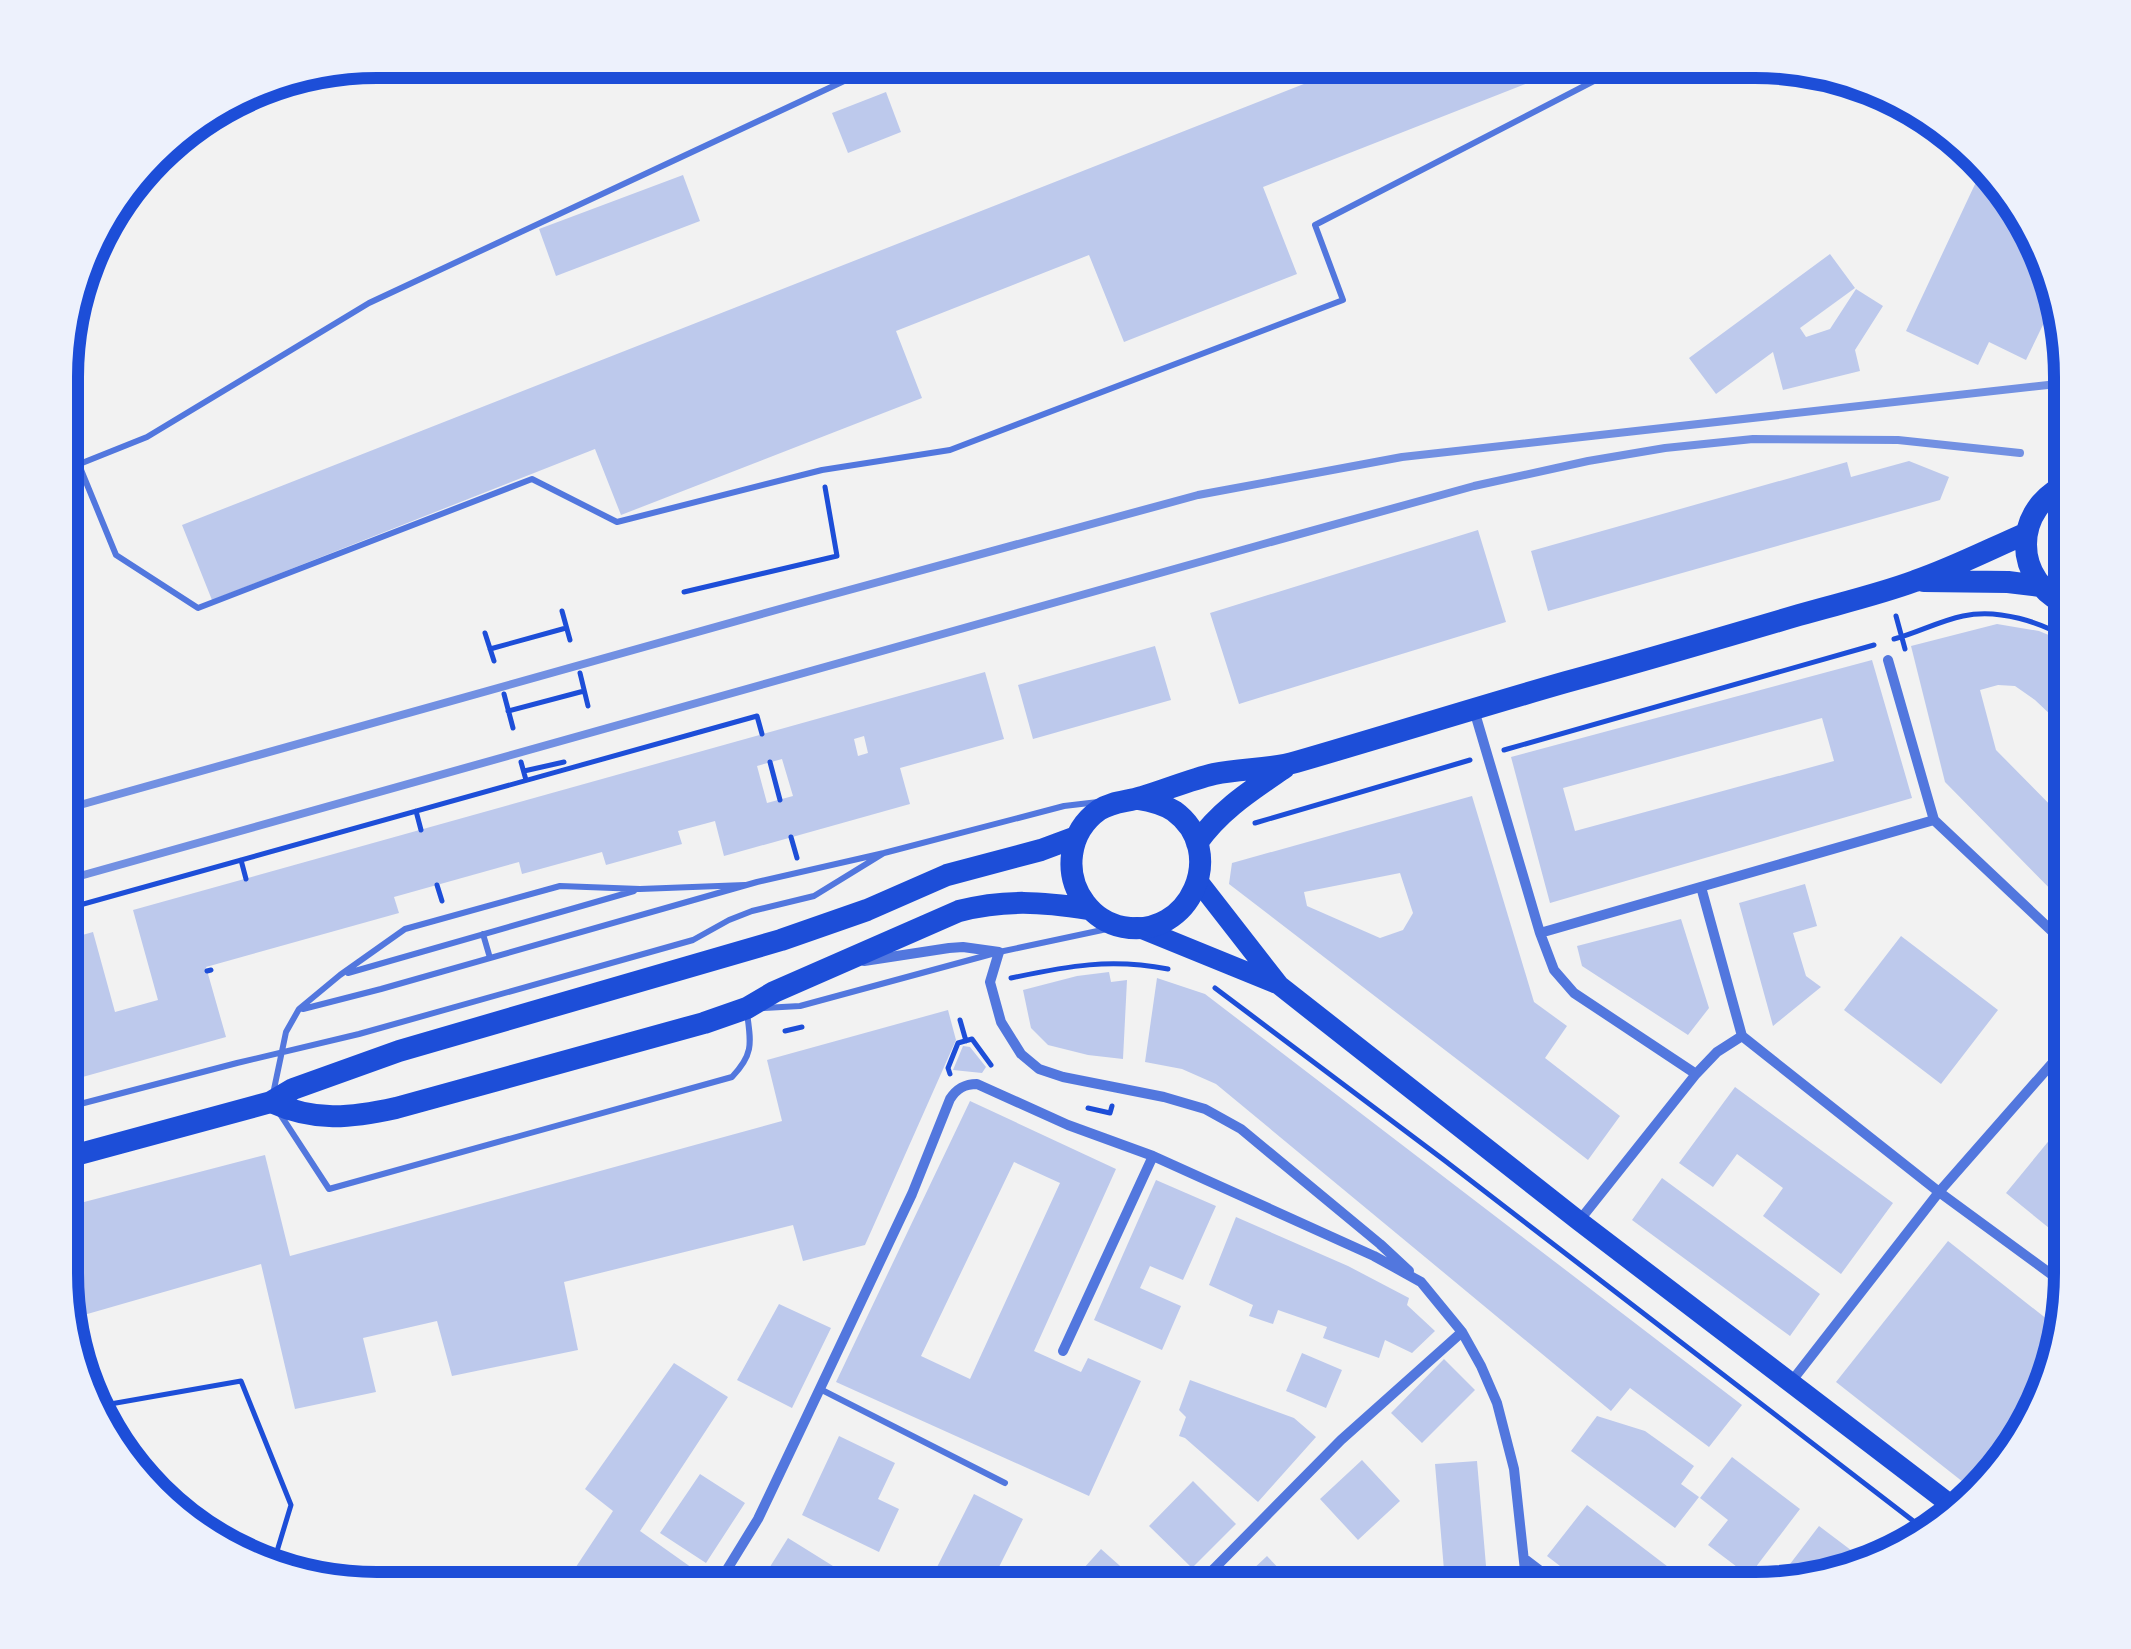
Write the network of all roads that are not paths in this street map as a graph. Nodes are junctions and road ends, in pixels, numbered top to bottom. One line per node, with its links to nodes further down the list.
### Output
1 (851, 78): 3 (lane)
2 (1600, 78): 3 (lane)
3 (78, 465)
4 (2054, 491): 5 (main road)
5 (2026, 533): 6 (main road); 7 (main road)
6 (1916, 581): 7 (main road); 10 (main road)
7 (2040, 586): 8 (main road)
8 (2054, 598)
9 (1888, 660): 13 (street)
10 (1474, 708): 11 (main road); 23 (street)
11 (1290, 764): 12 (main road); 15 (main road)
12 (1129, 799): 14 (main road); 15 (main road); 16 (lane)
13 (1934, 820): 19 (street); 24 (street)
14 (1076, 836): 21 (main road); 37 (main road)
15 (1197, 843): 17 (main road)
16 (884, 853): 18 (lane); 34 (lane)
17 (1198, 881): 22 (main road); 30 (main road)
18 (745, 885): 20 (lane); 27 (lane)
19 (1701, 887): 23 (street); 33 (street)
20 (640, 889): 25 (lane); 29 (lane)
21 (1089, 909): 22 (main road); 28 (main road)
22 (1130, 927): 26 (lane); 30 (main road)
23 (1540, 933): 36 (street)
24 (2053, 933)
25 (483, 934): 27 (lane); 29 (lane)
26 (999, 952): 28 (street); 31 (lane); 44 (street)
27 (490, 958): 32 (lane)
28 (833, 966): 31 (main road)
29 (340, 975): 32 (lane)
30 (1279, 985): 42 (main road)
31 (746, 1008): 37 (main road); 37 (lane)
32 (299, 1010): 34 (lane)
33 (1742, 1036): 36 (street); 41 (street)
34 (280, 1052): 37 (lane); 38 (lane)
35 (2053, 1062): 41 (street)
36 (1696, 1074): 42 (street)
37 (272, 1102): 39 (main road)
38 (78, 1105)
39 (78, 1155)
40 (1153, 1156): 44 (street); 46 (street); 48 (street)
41 (1939, 1192): 43 (street); 47 (street)
42 (1579, 1221): 47 (main road)
43 (2053, 1276)
44 (1421, 1282): 45 (street)
45 (1462, 1332): 51 (street); 53 (street)
46 (1064, 1351)
47 (1790, 1383): 50 (main road)
48 (820, 1389): 49 (lane); 52 (street)
49 (1005, 1483)
50 (1946, 1502)
51 (1526, 1560): 54 (street); 55 (street)
52 (725, 1571)
53 (1211, 1572)
54 (1526, 1572)
55 (1542, 1572)

